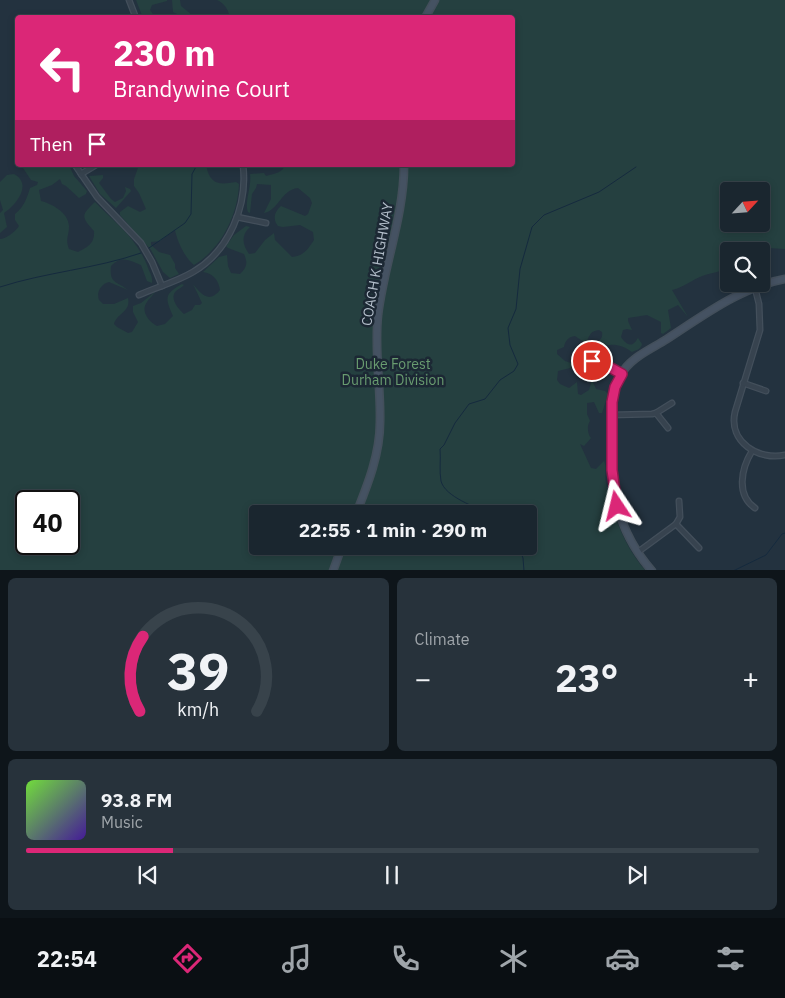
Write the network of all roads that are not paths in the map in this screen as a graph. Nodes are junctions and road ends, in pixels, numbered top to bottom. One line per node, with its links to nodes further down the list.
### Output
1 (129, 0): 3 (street)
2 (435, 0): 4 (street)
3 (135, 15)
4 (427, 15)
5 (76, 167): 9 (street)
6 (93, 167): 9 (street)
7 (243, 167): 10 (street)
8 (404, 167): 29 (street, COACH K HIGHWAY)
9 (81, 174): 14 (street)
10 (237, 217): 11 (street); 14 (street)
11 (266, 223)
12 (785, 279): 13 (street)
13 (770, 284)
14 (162, 286): 17 (street)
15 (747, 292): 19 (street)
16 (756, 292): 20 (street)
17 (139, 295)
18 (584, 366): 19 (street)
19 (622, 374): 24 (street)
20 (744, 383): 21 (street); 26 (street)
21 (766, 391)
22 (672, 403): 23 (street)
23 (656, 413): 24 (street); 25 (street)
24 (611, 415): 33 (street)
25 (668, 428)
26 (752, 450): 27 (street); 30 (street)
27 (785, 455)
28 (679, 501): 31 (street)
29 (359, 505)
30 (755, 508)
31 (676, 524): 32 (street); 33 (street)
32 (700, 548)
33 (638, 552): 36 (street)
34 (339, 555): 35 (street)
35 (333, 570)
36 (652, 570)

